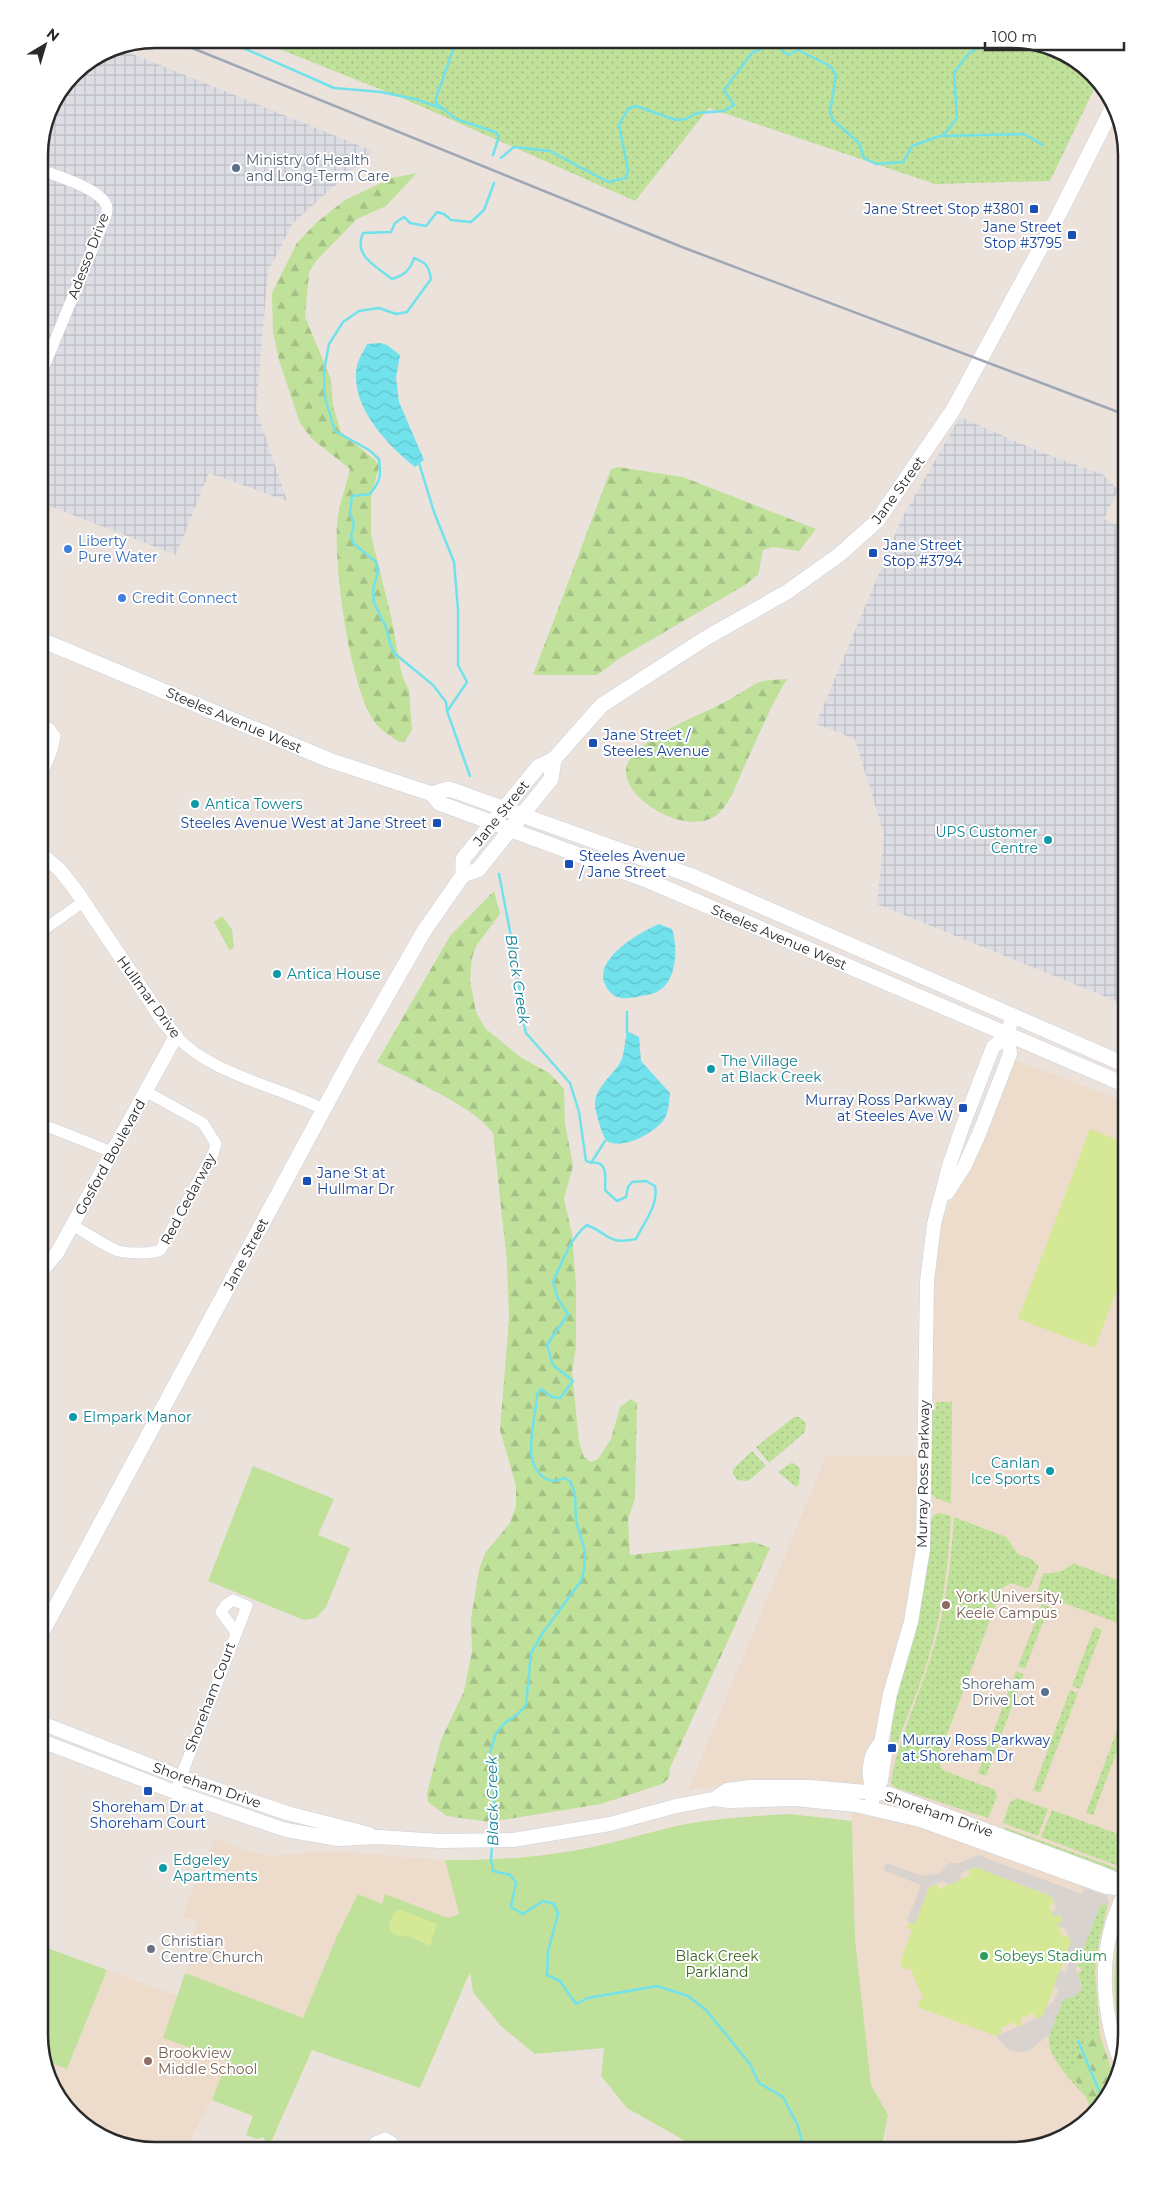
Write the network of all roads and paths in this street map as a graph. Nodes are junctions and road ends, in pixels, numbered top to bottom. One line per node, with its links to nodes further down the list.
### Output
1 (1109, 115): 6 (main road, Jane Street)
2 (48, 173): 3 (street, Adesso Drive)
3 (48, 357)
4 (48, 643): 8 (main road, Steeles Avenue West)
5 (48, 728): 7 (street)
6 (554, 760): 9 (main road, Jane Street); 10 (main road, Jane Street)
7 (48, 761)
8 (432, 794): 9 (main road, Steeles Avenue West); 11 (main road, Steeles Avenue West)
9 (505, 808): 10 (main road, Steeles Avenue West); 11 (main road, Jane Street)
10 (522, 814): 12 (main road, Jane Street); 17 (main road, Steeles Avenue West)
11 (493, 823): 12 (main road, Steeles Avenue West); 14 (main road, Jane Street)
12 (510, 829): 14 (main road, Jane Street); 18 (main road, Steeles Avenue West)
13 (48, 860): 15 (street, Hullmar Drive)
14 (463, 876): 25 (main road, Jane Street)
15 (83, 902): 16 (street); 21 (street, Hullmar Drive)
16 (48, 927)
17 (839, 942): 18 (main road); 19 (main road, Steeles Avenue West)
18 (831, 960): 20 (main road, Steeles Avenue West)
19 (1012, 1016): 20 (street, Murray Ross Parkway); 22 (main road, Steeles Avenue West)
20 (1008, 1035): 23 (main road, Steeles Avenue West); 36 (street, Murray Ross Parkway)
21 (176, 1036): 24 (street, Gosford Boulevard); 25 (street, Hullmar Drive)
22 (1118, 1062)
23 (1118, 1082)
24 (145, 1091): 27 (street, Gosford Boulevard); 28 (street, Red Cedarway)
25 (323, 1109): 30 (main road, Jane Street)
26 (48, 1127): 27 (street)
27 (112, 1152): 28 (street, Gosford Boulevard)
28 (72, 1225): 29 (street, Gosford Boulevard)
29 (48, 1262)
30 (48, 1621)
31 (235, 1631): 34 (street, Shoreham Court)
32 (48, 1726): 34 (street, Shoreham Drive)
33 (48, 1743): 35 (street, Shoreham Drive)
34 (180, 1778): 35 (street, Shoreham Court); 39 (street, Shoreham Drive)
35 (175, 1792): 39 (street, Shoreham Drive)
36 (874, 1792): 37 (street, Shoreham Drive); 38 (street, Murray Ross Parkway); 40 (street, Shoreham Drive)
37 (714, 1799): 38 (street, Shoreham Drive); 39 (street, Shoreham Drive)
38 (871, 1807): 41 (street, Shoreham Drive)
39 (379, 1837)
40 (1118, 1882)
41 (1118, 1888)
42 (1118, 1908): 43 (street)
43 (1116, 2049)
44 (375, 2142): 45 (street)
45 (392, 2142)

